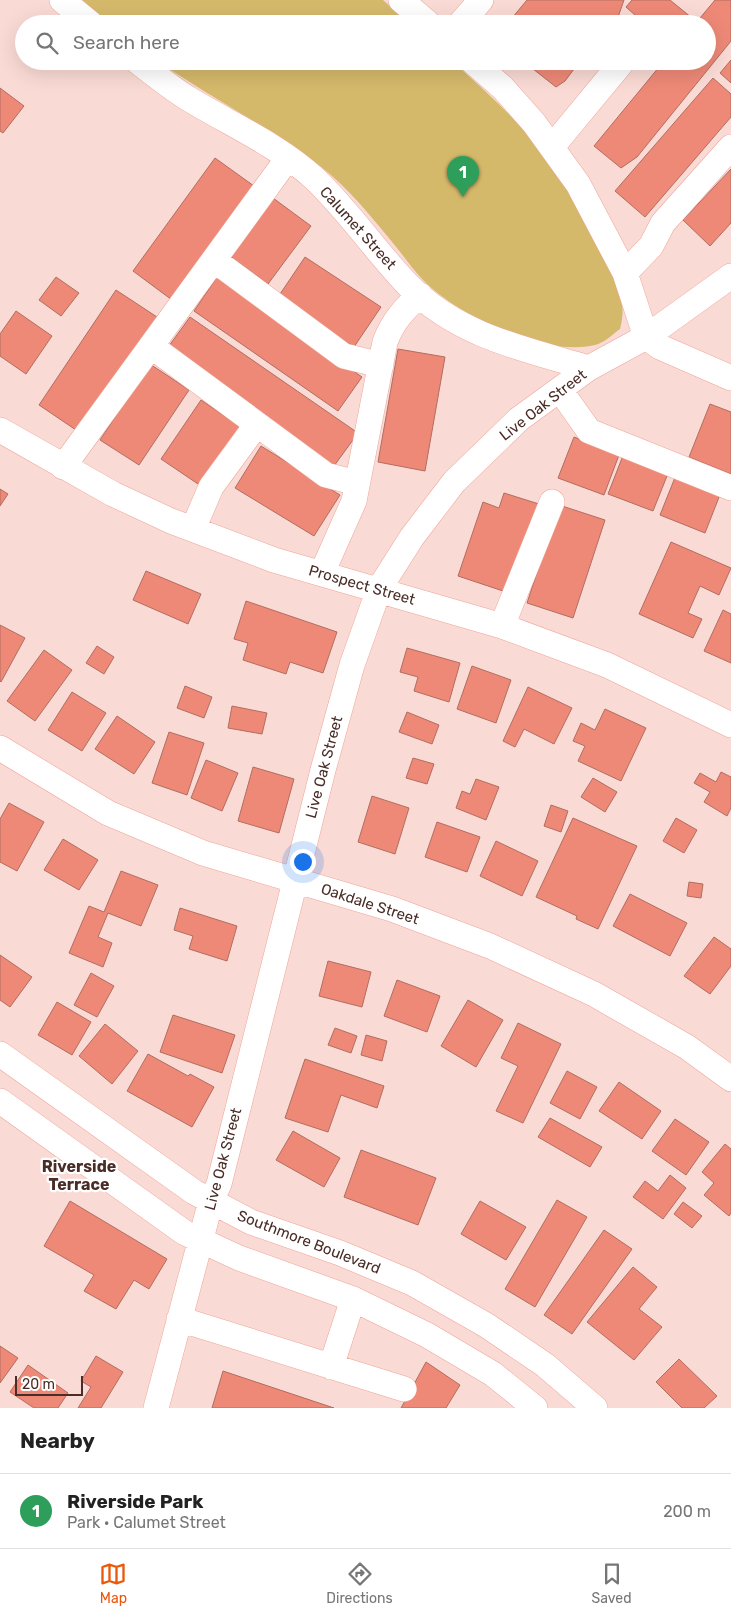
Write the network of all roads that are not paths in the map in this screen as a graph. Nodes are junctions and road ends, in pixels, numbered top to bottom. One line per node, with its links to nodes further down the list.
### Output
1 (62, 0): 4 (street)
2 (401, 0): 5 (street)
3 (481, 0): 6 (street)
4 (80, 15)
5 (418, 15)
6 (468, 15)
7 (149, 70): 12 (street, Calumet Street)
8 (482, 70): 10 (street)
9 (616, 70): 10 (street)
10 (552, 147): 14 (street)
11 (731, 147): 14 (street)
12 (288, 158): 13 (street); 16 (street, Calumet Street)
13 (214, 260): 18 (street); 19 (street)
14 (625, 273): 17 (street)
15 (731, 276): 17 (street, Live Oak Street)
16 (420, 295): 19 (street); 20 (street, Calumet Street)
17 (646, 337): 20 (street, Live Oak Street); 21 (street)
18 (151, 346): 23 (street); 25 (street)
19 (381, 364): 26 (street)
20 (589, 368): 22 (street, Live Oak Street)
21 (731, 378)
22 (560, 390): 27 (street); 31 (street, Live Oak Street)
23 (257, 424): 26 (street); 29 (street)
24 (0, 430): 25 (street, Prospect Street)
25 (63, 467): 29 (street, Prospect Street)
26 (357, 483): 30 (street)
27 (731, 488)
28 (552, 502): 32 (street)
29 (193, 529): 30 (street, Prospect Street)
30 (322, 573): 31 (street, Prospect Street)
31 (379, 589): 32 (street, Prospect Street); 35 (street, Live Oak Street)
32 (502, 626): 33 (street, Prospect Street)
33 (731, 725)
34 (0, 748): 35 (street, Oakdale Street)
35 (294, 880): 37 (street, Oakdale Street); 39 (street, Live Oak Street)
36 (0, 1054): 39 (street, Southmore Boulevard)
37 (731, 1079)
38 (0, 1101): 40 (street)
39 (211, 1201): 40 (street, Live Oak Street); 47 (street, Southmore Boulevard)
40 (200, 1241): 41 (street); 42 (street, Live Oak Street)
41 (353, 1299): 43 (street); 46 (street)
42 (179, 1319): 43 (street); 45 (street, Live Oak Street)
43 (331, 1367): 44 (street)
44 (404, 1389)
45 (156, 1408)
46 (535, 1408)
47 (595, 1408)

